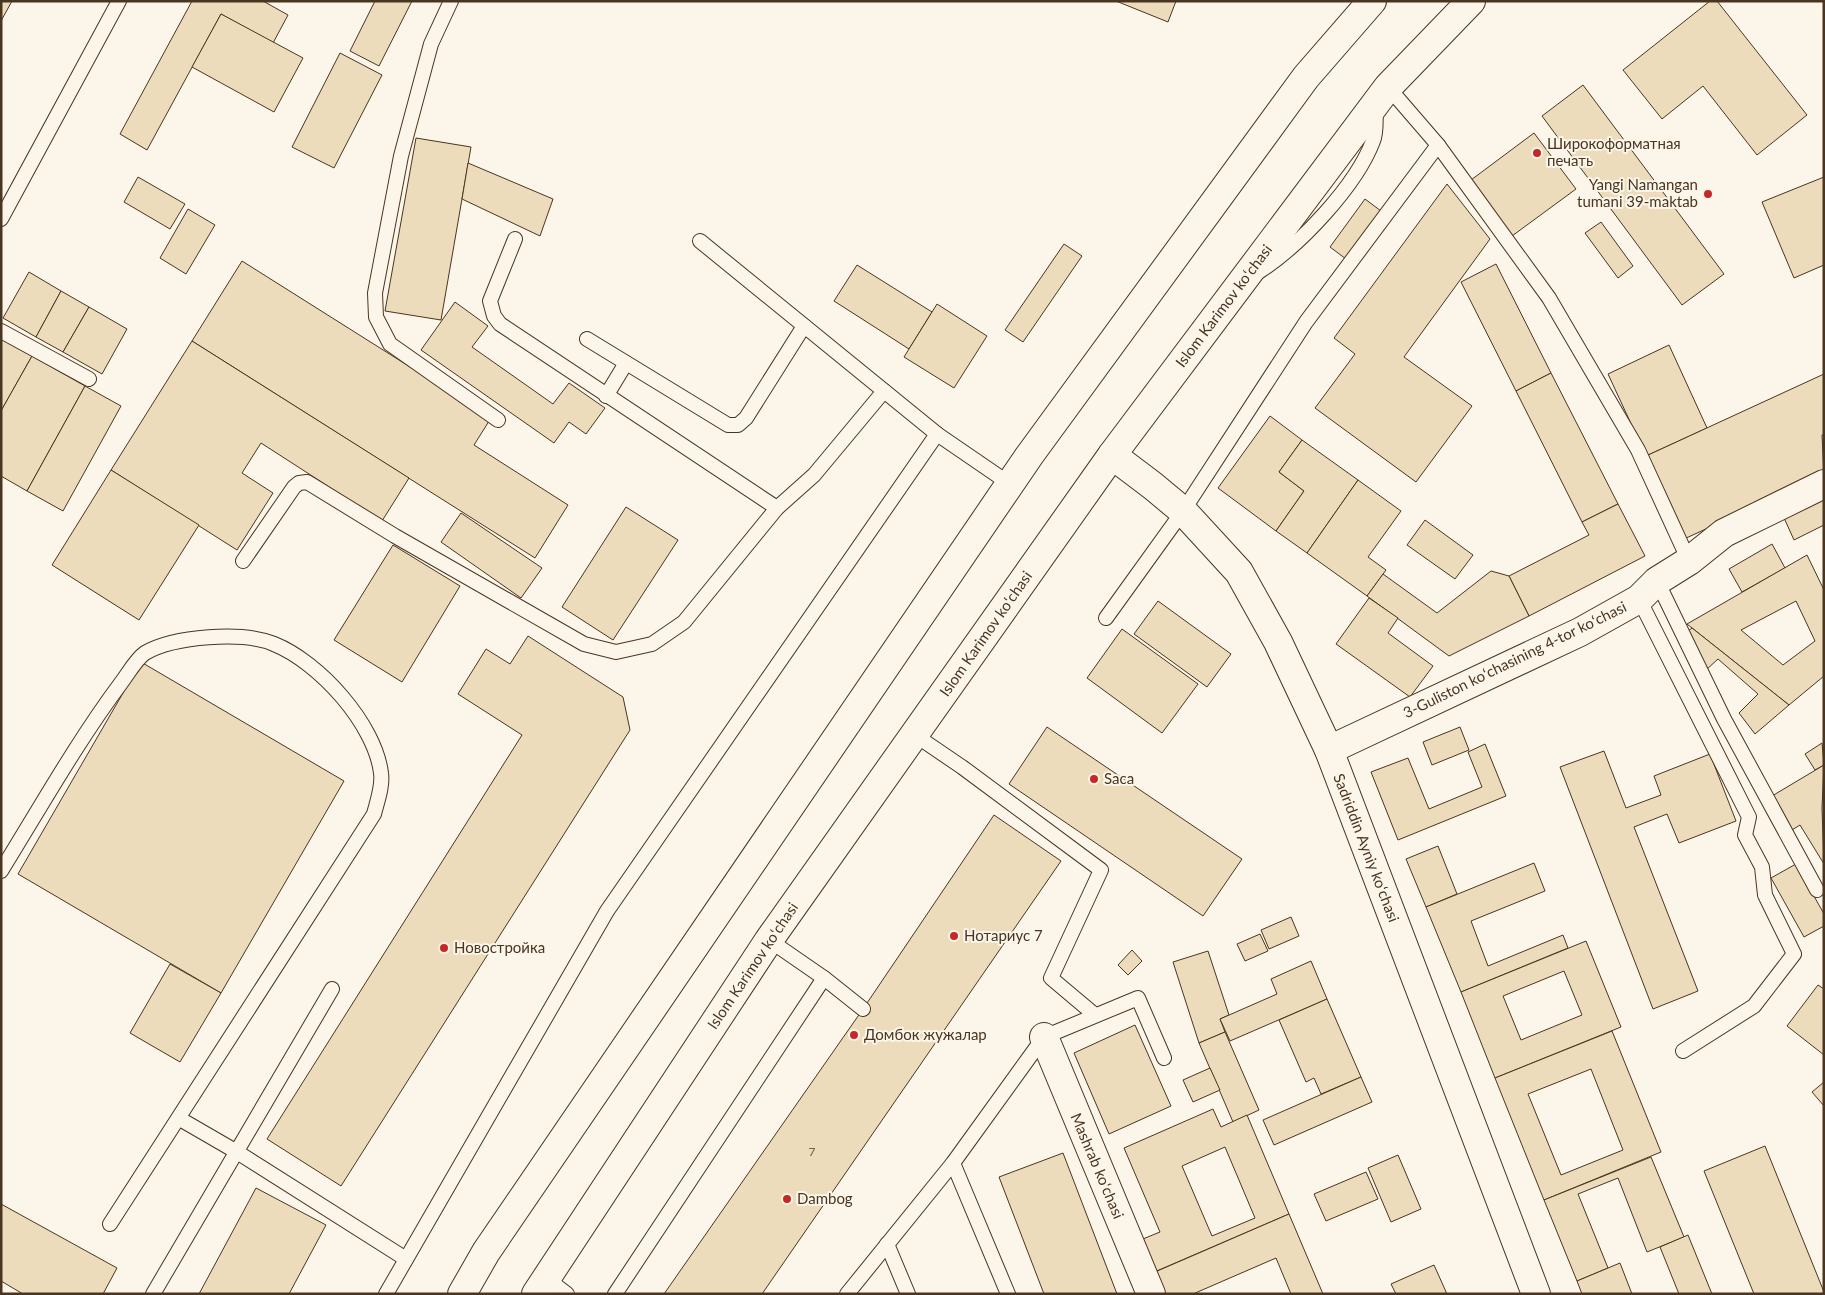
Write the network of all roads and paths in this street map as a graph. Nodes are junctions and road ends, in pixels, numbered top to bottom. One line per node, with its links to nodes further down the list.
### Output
1 (119, 1): 7 (lane)
2 (451, 1): 17 (lane)
3 (1372, 1): 20 (main road)
4 (1471, 1): 5 (main road, Islom Karimov koʻchasi)
5 (1382, 95): 6 (lane); 19 (main road, Islom Karimov koʻchasi)
6 (1438, 145): 23 (lane); 24 (lane)
7 (1, 219)
8 (515, 239): 16 (lane)
9 (700, 241): 10 (lane)
10 (804, 326): 13 (lane); 15 (lane)
11 (1, 331): 14 (lane)
12 (587, 339): 13 (lane)
13 (626, 363): 16 (lane)
14 (89, 379)
15 (884, 391): 18 (lane); 22 (lane)
16 (606, 396): 22 (lane)
17 (498, 420)
18 (936, 434): 20 (lane); 45 (lane)
19 (1112, 455): 23 (main road, Sadriddin Ayniy koʻchasi); 28 (main road, Islom Karimov koʻchasi)
20 (1010, 484): 49 (main road)
21 (1824, 484): 24 (main road, 3-Guliston koʻchasining 4-tor koʻchasi)
22 (777, 508): 25 (lane)
23 (1182, 511): 27 (lane); 29 (main road, Sadriddin Ayniy koʻchasi)
24 (1689, 560): 26 (main road, 3-Guliston koʻchasining 4-tor koʻchasi)
25 (243, 562)
26 (1648, 590): 29 (main road, 3-Guliston koʻchasining 4-tor koʻchasi); 31 (lane); 38 (lane)
27 (1106, 618)
28 (915, 734): 32 (main road, Islom Karimov koʻchasi); 36 (lane)
29 (1329, 750): 56 (main road, Sadriddin Ayniy koʻchasi)
30 (1, 871): 40 (lane)
31 (1817, 890)
32 (769, 940): 33 (lane); 46 (main road, Islom Karimov koʻchasi)
33 (824, 978): 35 (lane); 51 (lane)
34 (332, 988): 41 (lane)
35 (863, 1009)
36 (1096, 1015): 37 (lane); 39 (lane)
37 (1044, 1038): 42 (lane); 55 (main road, Mashrab koʻchasi)
38 (1683, 1051)
39 (1164, 1058)
40 (180, 1119): 41 (lane); 43 (lane)
41 (237, 1152): 45 (lane); 47 (lane)
42 (952, 1163): 44 (lane); 54 (lane)
43 (110, 1224)
44 (887, 1244): 52 (lane); 53 (lane)
45 (406, 1259): 48 (lane)
46 (540, 1286): 50 (lane)
47 (153, 1294)
48 (386, 1294)
49 (462, 1294)
50 (568, 1294)
51 (614, 1294)
52 (847, 1294)
53 (908, 1294)
54 (1008, 1294)
55 (1151, 1294)
56 (1536, 1294)

